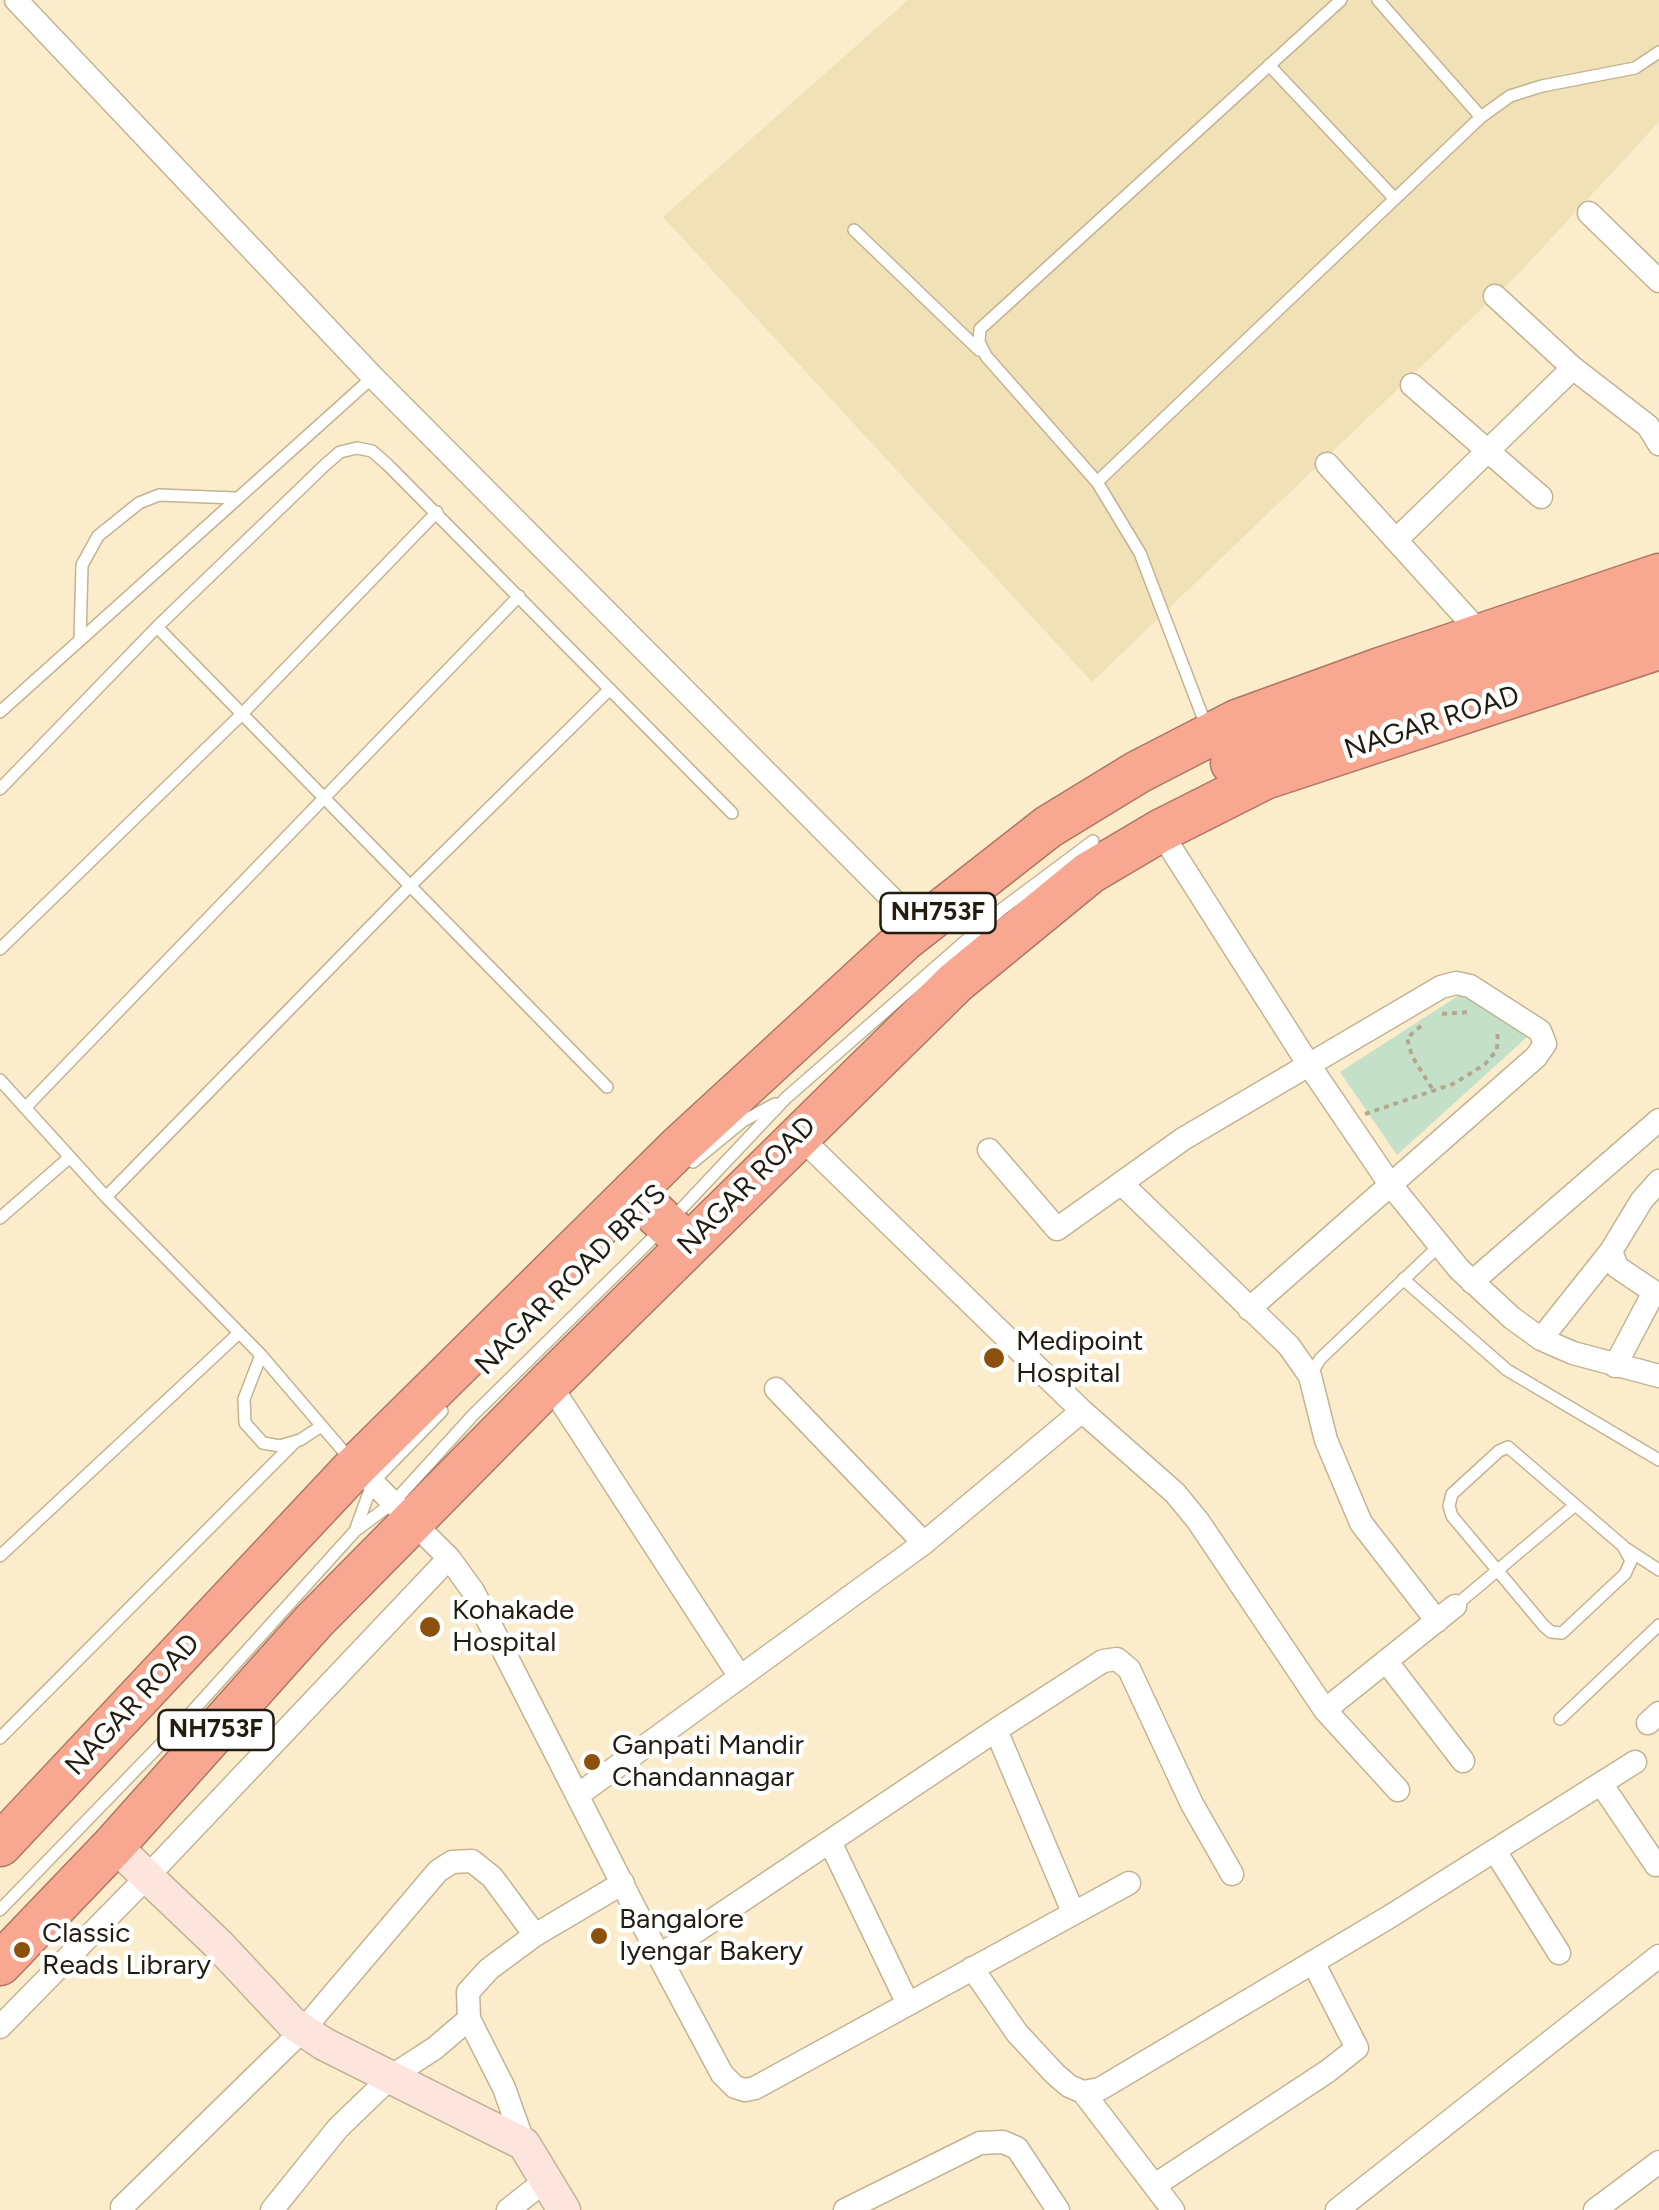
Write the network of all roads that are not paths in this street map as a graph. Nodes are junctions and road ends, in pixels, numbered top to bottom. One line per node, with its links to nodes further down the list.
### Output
1 (16, 0): 14 (street)
2 (1341, 0): 5 (lane)
3 (1378, 0): 6 (lane)
4 (1659, 52): 6 (lane)
5 (1269, 65): 7 (lane); 12 (lane)
6 (1481, 117): 7 (lane)
7 (1395, 199): 19 (lane)
8 (1590, 214): 10 (street)
9 (854, 230): 12 (lane)
10 (1659, 281)
11 (1495, 296): 13 (street)
12 (986, 356): 19 (lane)
13 (1573, 368): 16 (street); 17 (street)
14 (373, 377): 21 (lane); 42 (street)
15 (1412, 384): 17 (street)
16 (1655, 428)
17 (1485, 452): 20 (street); 23 (street)
18 (1327, 464): 23 (street)
19 (1098, 482): 34 (lane)
20 (1542, 497)
21 (235, 498): 29 (lane); 29 (lane)
22 (437, 512): 25 (lane); 27 (lane); 33 (lane)
23 (1396, 540): 28 (street)
24 (1659, 575): 28 (highway, NAGAR ROAD / NH753F)
25 (518, 596): 31 (lane); 36 (lane)
26 (1659, 610): 39 (highway)
27 (157, 627): 33 (lane); 35 (lane)
28 (1481, 634): 34 (highway, NAGAR ROAD / NH753F)
29 (80, 639): 32 (lane)
30 (1659, 648): 38 (highway, NAGAR ROAD / NH753F)
31 (610, 689): 37 (lane); 41 (lane)
32 (0, 712)
33 (240, 715): 36 (lane); 43 (lane)
34 (1210, 736): 40 (highway, NAGAR ROAD / NH753F)
35 (0, 789)
36 (324, 800): 41 (lane); 47 (lane)
37 (732, 812)
38 (1160, 831): 44 (street); 48 (highway, NAGAR ROAD / NH753F)
39 (1093, 841): 40 (highway); 48 (lane, NAGAR ROAD BRTS)
40 (986, 876): 42 (highway, NAGAR ROAD / NH753F)
41 (409, 887): 46 (lane); 56 (lane)
42 (920, 927): 57 (highway, NAGAR ROAD / NH753F)
43 (0, 949)
44 (1308, 1065): 54 (street); 55 (street); 55 (street)
45 (0, 1080): 47 (lane)
46 (607, 1087)
47 (25, 1108): 51 (lane)
48 (792, 1116): 52 (lane, NAGAR ROAD BRTS); 57 (highway, NAGAR ROAD / NH753F); 74 (street)
49 (1659, 1120): 62 (street)
50 (989, 1150): 54 (street)
51 (70, 1157): 56 (lane); 58 (lane)
52 (677, 1175)
53 (1659, 1181): 60 (street)
54 (1121, 1183): 64 (street)
55 (1390, 1184): 59 (street); 64 (street)
56 (106, 1197): 65 (lane)
57 (654, 1213): 71 (highway, NAGAR ROAD / NH753F); 78 (highway, NAGAR ROAD / NH753F); 80 (lane, NAGAR ROAD BRTS)
58 (0, 1218)
59 (1440, 1245): 61 (lane); 62 (street)
60 (1611, 1251): 63 (street); 66 (street)
61 (1403, 1279): 69 (lane); 77 (lane)
62 (1472, 1282): 66 (street)
63 (1657, 1289): 68 (street)
64 (1248, 1309): 69 (street)
65 (239, 1333): 67 (lane); 84 (lane)
66 (1541, 1339): 68 (street)
67 (261, 1355): 75 (lane); 76 (lane)
68 (1615, 1366): 70 (street)
69 (1310, 1376): 88 (street)
70 (1659, 1376)
71 (549, 1382): 80 (highway, NAGAR ROAD / NH753F); 91 (street)
72 (776, 1389): 82 (street)
73 (452, 1400): 78 (lane, NAGAR ROAD BRTS)
74 (1082, 1411): 82 (street); 92 (street)
75 (320, 1428): 76 (lane); 78 (lane)
76 (294, 1442): 95 (lane)
77 (1659, 1460)
78 (365, 1474): 80 (street); 81 (lane); 102 (highway, NAGAR ROAD / NH753F)
79 (1574, 1506): 83 (lane); 87 (lane); 87 (lane)
80 (404, 1511): 81 (lane, NAGAR ROAD BRTS); 85 (street); 103 (highway, NAGAR ROAD / NH753F)
81 (356, 1531): 111 (lane)
82 (924, 1542): 91 (street)
83 (1623, 1546): 86 (lane); 87 (lane)
84 (0, 1556)
85 (449, 1558): 100 (street); 107 (street)
86 (1659, 1570)
87 (1497, 1571): 88 (lane)
88 (1446, 1614): 90 (street)
89 (1659, 1624): 93 (lane)
90 (1386, 1661): 92 (street); 96 (street)
91 (740, 1677): 100 (street)
92 (1325, 1710): 99 (street)
93 (1560, 1719)
94 (996, 1730): 101 (street); 106 (street); 110 (street)
95 (0, 1738)
96 (1462, 1762)
97 (1635, 1762): 98 (street)
98 (1602, 1785): 104 (street); 105 (street)
99 (1398, 1790)
100 (578, 1795): 108 (street)
101 (831, 1844): 114 (street); 118 (street)
102 (0, 1845)
103 (114, 1845): 107 (street); 111 (highway, NAGAR ROAD / NH753F)
104 (1495, 1852): 113 (street); 116 (street)
105 (1656, 1865)
106 (1232, 1874)
107 (146, 1878): 120 (street); 121 (street)
108 (623, 1883): 112 (street); 114 (street)
109 (1128, 1883): 110 (street)
110 (1073, 1912): 117 (street)
111 (5, 1934)
112 (535, 1935): 119 (street); 121 (street)
113 (1559, 1953)
114 (659, 1956): 118 (street)
115 (1659, 1956): 135 (street)
116 (1313, 1962): 123 (street); 127 (street)
117 (972, 1968): 118 (street); 123 (street)
118 (907, 2002)
119 (470, 2019): 122 (street); 124 (street)
120 (0, 2027)
121 (303, 2030): 122 (street); 128 (street)
122 (392, 2076): 124 (street); 129 (street)
123 (1082, 2092): 127 (street)
124 (524, 2144): 126 (street)
125 (1659, 2162): 136 (street)
126 (546, 2180): 130 (street); 131 (street)
127 (1156, 2185): 134 (street)
128 (122, 2207)
129 (272, 2210)
130 (508, 2210)
131 (564, 2210)
132 (845, 2210): 133 (street)
133 (1058, 2210)
134 (1173, 2210)
135 (1337, 2210)
136 (1595, 2210)

